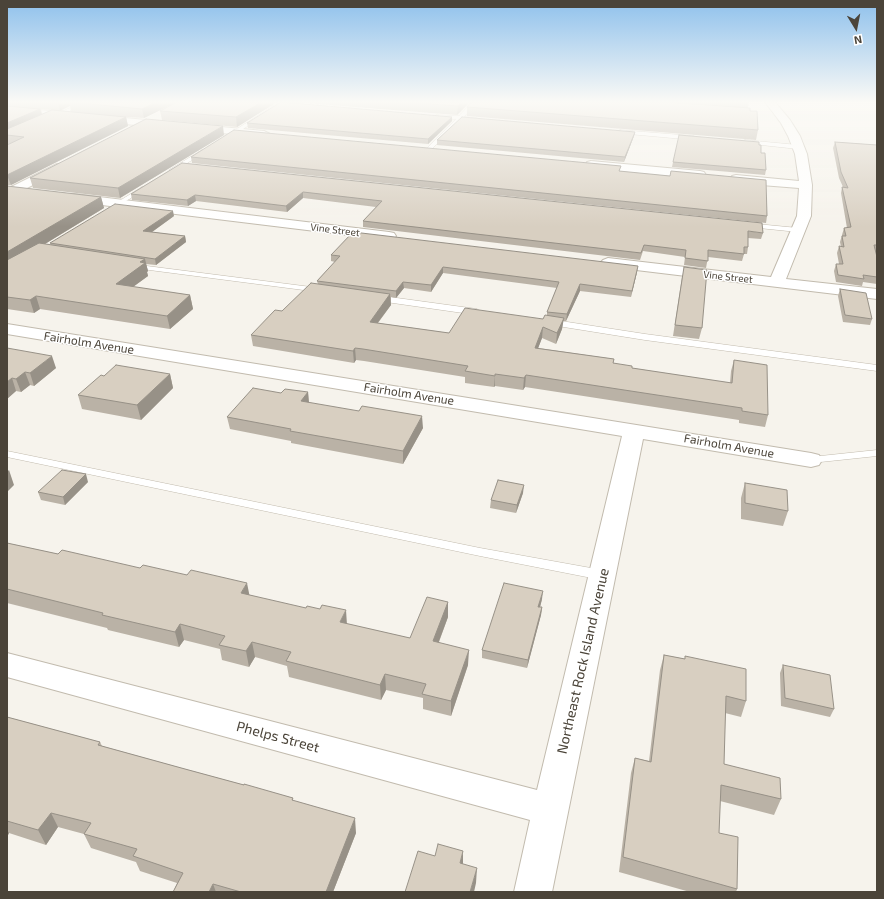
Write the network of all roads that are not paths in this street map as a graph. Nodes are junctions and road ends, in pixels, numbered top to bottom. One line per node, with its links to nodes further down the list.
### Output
1 (434, 144): 7 (lane)
2 (766, 144): 5 (lane)
3 (797, 144): 5 (street)
4 (212, 146): 11 (lane)
5 (798, 147): 17 (street)
6 (414, 148): 7 (street)
7 (429, 149): 8 (street)
8 (445, 151)
9 (69, 162): 18 (street)
10 (579, 164): 14 (street)
11 (182, 165): 12 (lane); 13 (lane)
12 (190, 166)
13 (169, 173)
14 (712, 176)
15 (728, 178): 17 (street)
16 (150, 184): 21 (lane)
17 (806, 185): 24 (street)
18 (9, 192): 19 (street)
19 (36, 194)
20 (58, 196): 21 (street, Vine Street)
21 (118, 204): 22 (lane); 25 (street, Vine Street)
22 (105, 212)
23 (743, 224): 24 (lane)
24 (798, 230): 28 (street)
25 (402, 238)
26 (591, 261): 28 (street, Vine Street)
27 (129, 265): 29 (lane)
28 (777, 282): 30 (street, Vine Street)
29 (329, 292)
30 (877, 294)
31 (366, 297): 32 (lane)
32 (488, 313)
33 (543, 321): 35 (lane)
34 (7, 329): 36 (street, Fairholm Avenue)
35 (877, 368)
36 (634, 430): 39 (street, Fairholm Avenue); 40 (street, Northeast Rock Island Avenue)
37 (877, 453): 39 (lane)
38 (7, 454): 40 (lane)
39 (811, 460)
40 (602, 575): 42 (street, Northeast Rock Island Avenue)
41 (7, 665): 42 (street, Phelps Street)
42 (550, 809): 43 (street, Northeast Rock Island Avenue)
43 (534, 892)

